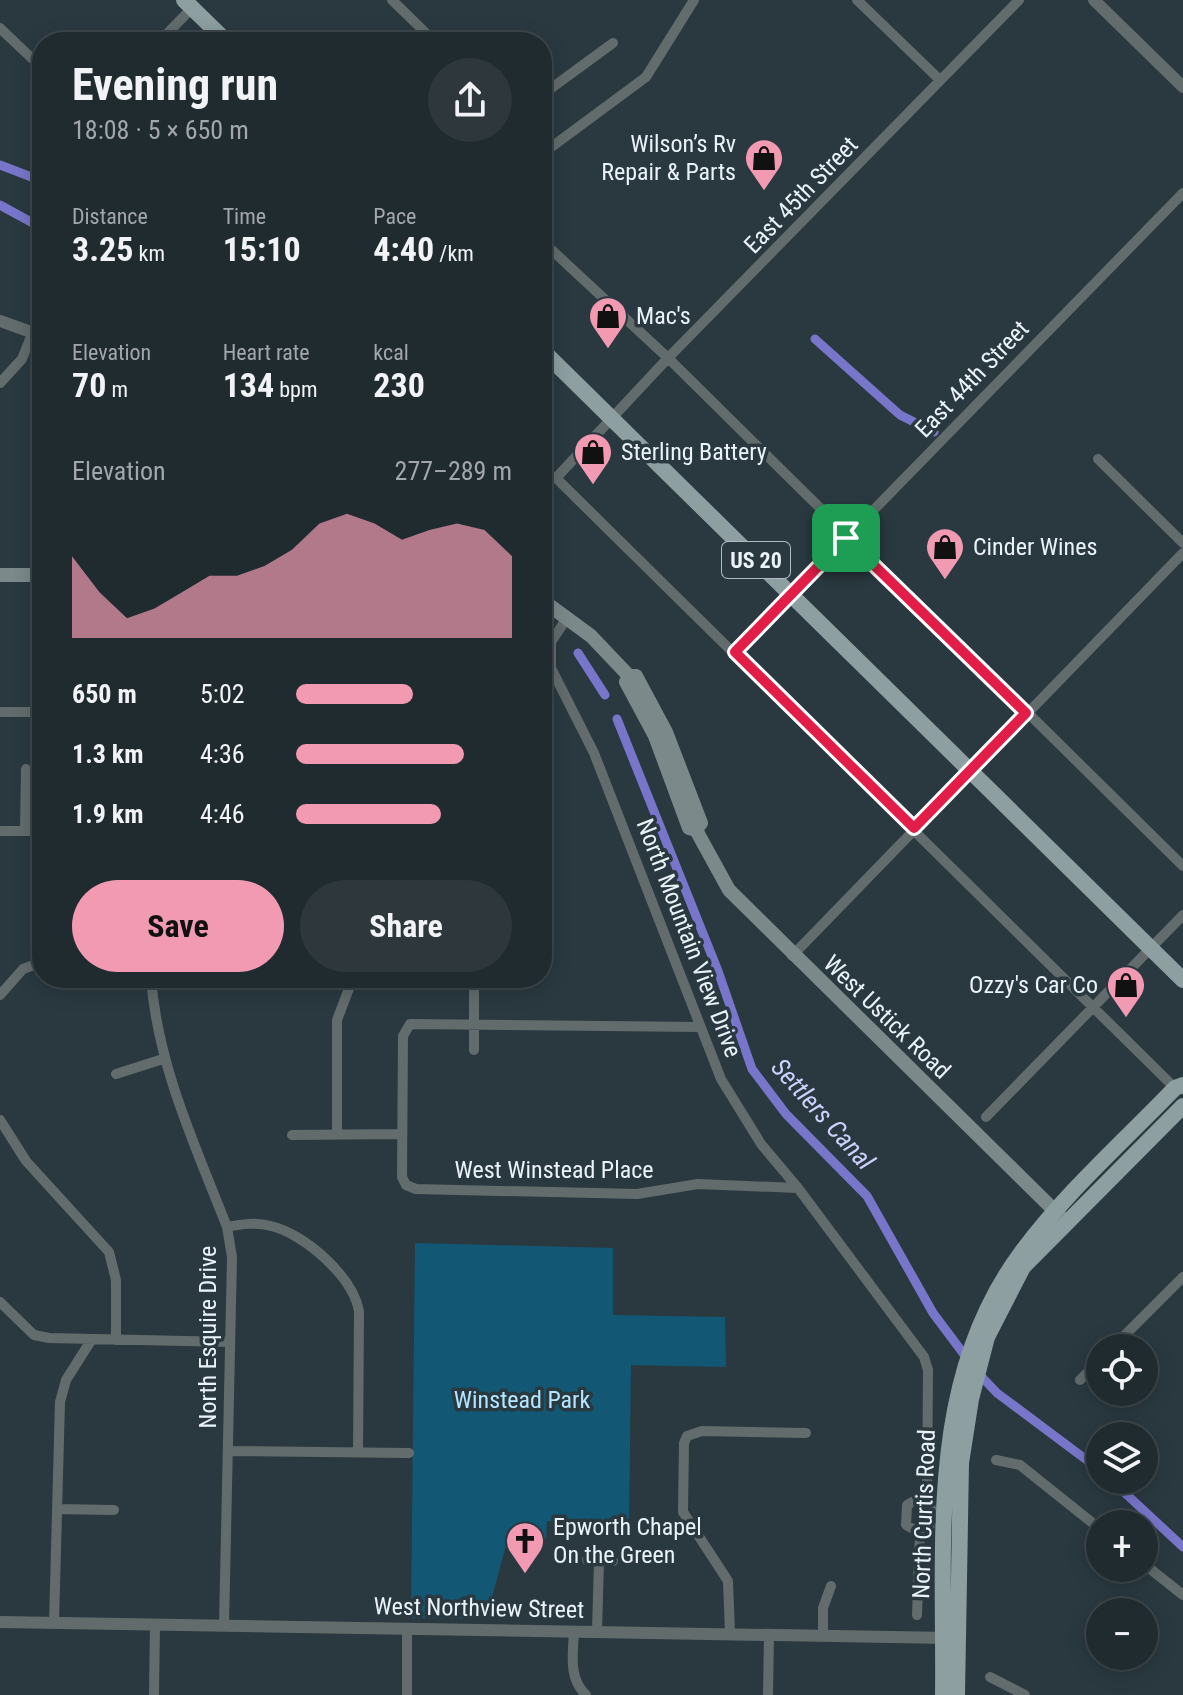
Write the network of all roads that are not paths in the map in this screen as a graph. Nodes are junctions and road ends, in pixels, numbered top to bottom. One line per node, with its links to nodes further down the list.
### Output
1 (392, 0): 10 (street)
2 (694, 0): 16 (street)
3 (857, 0): 13 (street)
4 (1094, 0): 14 (street)
5 (1014, 1): 13 (street, East 45th Street)
6 (188, 4): 8 (street); 9 (main road)
7 (0, 28): 12 (street)
8 (167, 32)
9 (217, 32)
10 (425, 32)
11 (613, 43): 15 (street)
12 (32, 58)
13 (940, 80): 22 (street, East 45th Street)
14 (1183, 87)
15 (552, 88)
16 (552, 147)
17 (1183, 193): 27 (street, East 44th Street)
18 (552, 250): 22 (street)
19 (0, 321): 20 (street)
20 (32, 333)
21 (32, 343): 24 (street)
22 (668, 358): 25 (street, East 45th Street); 27 (street)
23 (552, 360): 25 (main road, US 20)
24 (0, 383)
25 (611, 418): 32 (main road, US 20); 36 (street, East 45th Street)
26 (1098, 459): 28 (street)
27 (846, 538): 32 (street, East 44th Street); 40 (street)
28 (1183, 543)
29 (1183, 553): 40 (street)
30 (0, 575): 31 (main road)
31 (32, 575)
32 (791, 594): 36 (street, East 44th Street); 42 (main road, US 20)
33 (552, 607): 34 (main road, West Ustick Road)
34 (567, 618): 35 (street, North Mountain View Drive); 50 (main road, West Ustick Road)
35 (552, 640)
36 (735, 652): 43 (street)
37 (552, 670): 59 (street, North Mountain View Drive)
38 (0, 712): 39 (street)
39 (32, 712)
40 (1026, 713): 42 (street); 47 (street)
41 (26, 769): 45 (street)
42 (971, 770): 43 (street); 49 (main road, US 20)
43 (914, 828): 50 (street); 57 (street)
44 (0, 831): 45 (street)
45 (25, 831): 46 (street)
46 (32, 831)
47 (1183, 866)
48 (1183, 915): 49 (street)
49 (1151, 948): 52 (main road, US 20); 57 (street)
50 (792, 956): 71 (main road, West Ustick Road)
51 (32, 966): 56 (street)
52 (1183, 980)
53 (152, 988): 61 (street, North Esquire Drive)
54 (349, 988): 67 (street)
55 (474, 988): 58 (street)
56 (0, 995)
57 (1092, 1007): 63 (street); 65 (street)
58 (474, 1024): 59 (street); 60 (street); 68 (street)
59 (699, 1027): 70 (street, North Mountain View Drive)
60 (474, 1050)
61 (163, 1059): 62 (street); 72 (street, North Esquire Drive)
62 (116, 1074)
63 (1179, 1087): 71 (main road, North Curtis Road)
64 (1183, 1106): 71 (main road, North Curtis Road)
65 (986, 1117)
66 (0, 1120): 77 (street)
67 (337, 1134): 68 (street); 69 (street)
68 (402, 1134): 70 (street, West Winstead Place)
69 (292, 1135)
70 (798, 1188): 79 (street, North Mountain View Drive)
71 (1060, 1216): 109 (main road, North Curtis Road)
72 (227, 1227): 78 (street, North Esquire Drive); 84 (street)
73 (1183, 1277): 75 (street)
74 (0, 1302): 76 (street)
75 (1126, 1334)
76 (92, 1339): 77 (street); 88 (street)
77 (116, 1340): 78 (street)
78 (230, 1342): 83 (street, North Esquire Drive)
79 (928, 1370): 87 (street, North Curtis Road)
80 (1086, 1374): 81 (street)
81 (1080, 1380)
82 (806, 1433): 106 (street)
83 (228, 1451): 84 (street); 102 (street, North Esquire Drive)
84 (358, 1452): 85 (street)
85 (409, 1453)
86 (996, 1460): 90 (street)
87 (927, 1499): 91 (street, North Curtis Road); 91 (street, North Curtis Road)
88 (57, 1509): 89 (street); 100 (street)
89 (114, 1510)
90 (1086, 1518)
91 (920, 1533): 98 (street, North Curtis Road)
92 (587, 1560): 93 (street)
93 (599, 1561): 94 (street); 105 (street)
94 (613, 1561)
95 (1158, 1575): 97 (street)
96 (831, 1586): 108 (street)
97 (1183, 1595)
98 (917, 1615)
99 (0, 1622): 100 (street, West Northview Street)
100 (54, 1623): 101 (street, West Northview Street)
101 (155, 1625): 102 (street, West Northview Street); 112 (street)
102 (224, 1626): 103 (street, West Northview Street)
103 (407, 1629): 104 (street, West Northview Street); 113 (street)
104 (574, 1631): 105 (street, West Northview Street); 114 (street)
105 (597, 1631): 106 (street, West Northview Street)
106 (730, 1633): 107 (street, West Northview Street)
107 (769, 1634): 108 (street, West Northview Street); 115 (street)
108 (823, 1636): 109 (street, West Northview Street)
109 (951, 1638): 111 (main road, North Curtis Road)
110 (990, 1677): 116 (street)
111 (945, 1694)
112 (154, 1695)
113 (407, 1695)
114 (586, 1695)
115 (768, 1695)
116 (1025, 1695)

